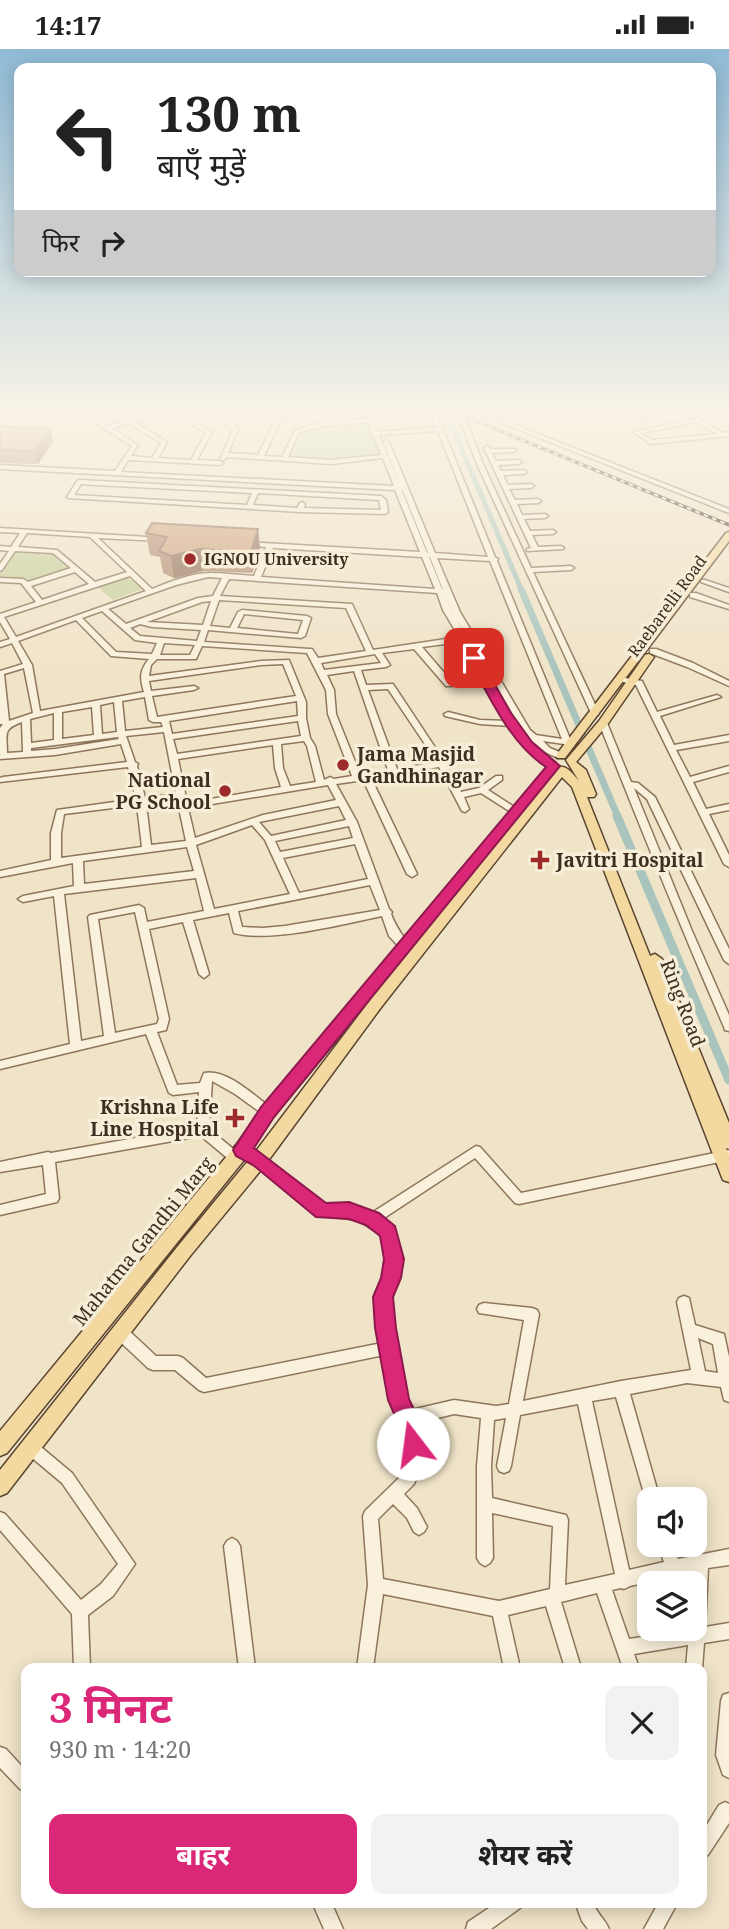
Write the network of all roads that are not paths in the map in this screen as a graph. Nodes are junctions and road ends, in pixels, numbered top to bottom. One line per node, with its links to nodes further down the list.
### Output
1 (105, 500): 12 (street)
2 (252, 500): 12 (street)
3 (303, 500): 13 (street)
4 (325, 500): 14 (street)
5 (382, 500): 14 (street)
6 (406, 500): 35 (street)
7 (469, 500): 36 (street)
8 (496, 500): 33 (street)
9 (700, 500): 15 (street)
10 (538, 501): 11 (street)
11 (513, 502): 17 (street)
12 (249, 507): 13 (street)
13 (300, 510): 14 (street)
14 (322, 511)
15 (729, 511)
16 (545, 516): 17 (street)
17 (520, 517): 21 (street)
18 (0, 530): 19 (street)
19 (25, 531): 22 (street); 30 (street)
20 (553, 532): 21 (street)
21 (528, 533): 31 (street)
22 (66, 534): 23 (street); 34 (street)
23 (92, 535): 25 (street); 41 (street)
24 (729, 535): 79 (main road)
25 (164, 540)
26 (242, 544): 27 (street)
27 (270, 546): 35 (street); 43 (street)
28 (0, 548): 30 (street)
29 (561, 548): 31 (street)
30 (13, 549): 34 (street); 38 (street)
31 (535, 549): 33 (street)
32 (729, 549): 45 (main road, Raebarelli Road)
33 (519, 550): 40 (street)
34 (55, 551): 39 (street)
35 (429, 555): 36 (street); 51 (street); 52 (street)
36 (495, 559): 104 (street)
37 (571, 568): 40 (street)
38 (0, 569)
39 (76, 569): 46 (street); 47 (street)
40 (529, 570): 95 (street)
41 (131, 573): 47 (street); 50 (street)
42 (227, 575): 43 (street); 50 (street); 54 (street)
43 (257, 577): 48 (street)
44 (0, 580): 46 (street)
45 (703, 581): 49 (street); 53 (main road, Raebarelli Road)
46 (26, 585): 55 (street)
47 (94, 585): 55 (street)
48 (354, 585): 51 (street); 56 (street)
49 (729, 590)
50 (150, 591): 58 (street)
51 (439, 591): 52 (street); 65 (street)
52 (448, 592): 100 (street)
53 (693, 595): 57 (street); 71 (main road, Raebarelli Road)
54 (216, 598): 56 (street); 61 (street); 63 (street)
55 (41, 603): 59 (street)
56 (349, 606): 72 (street)
57 (729, 607)
58 (102, 608): 60 (street); 62 (street)
59 (0, 616): 66 (street)
60 (77, 617): 66 (street); 73 (street)
61 (143, 623): 62 (street); 63 (street)
62 (126, 627): 67 (street)
63 (204, 629): 64 (street); 68 (street)
64 (232, 631): 64 (street)
65 (463, 639): 70 (street); 97 (street)
66 (13, 640): 69 (street); 75 (street)
67 (161, 642): 68 (street); 73 (street)
68 (198, 644): 73 (street); 74 (street)
69 (0, 645)
70 (417, 647): 72 (street); 80 (street)
71 (653, 651): 79 (main road, Raebarelli Road); 81 (street)
72 (374, 653): 74 (street); 76 (street)
73 (155, 657): 78 (street)
74 (316, 661): 77 (street)
75 (28, 666): 90 (street); 96 (street)
76 (357, 670): 77 (street); 83 (street)
77 (322, 673): 116 (street)
78 (143, 679): 84 (street); 86 (street)
79 (627, 680): 92 (street); 95 (main road)
80 (449, 684)
81 (729, 684)
82 (194, 688): 84 (street)
83 (363, 688): 112 (street); 115 (street)
84 (148, 694): 87 (street); 98 (street)
85 (717, 697): 92 (street)
86 (300, 698): 94 (street); 98 (street)
87 (118, 699): 88 (street); 101 (street)
88 (96, 703): 89 (street); 99 (street)
89 (58, 710): 90 (street); 105 (street)
90 (37, 714): 93 (street)
91 (448, 714): 97 (street)
92 (655, 715): 107 (street)
93 (26, 718): 108 (street); 109 (street)
94 (302, 718): 98 (street); 102 (street)
95 (599, 718): 104 (main road); 104 (main road); 121 (street)
96 (0, 722)
97 (513, 724): 113 (street)
98 (167, 728): 101 (street); 110 (street)
99 (98, 737): 101 (street); 105 (street)
100 (532, 737): 104 (street); 113 (street)
101 (123, 738): 108 (street); 111 (street)
102 (306, 738): 106 (street); 119 (street)
103 (729, 738): 107 (street)
104 (577, 742): 113 (main road)
105 (58, 743): 108 (street)
106 (277, 743): 110 (street); 122 (street)
107 (671, 748): 120 (street)
108 (28, 750): 109 (street)
109 (1, 756)
110 (173, 757): 126 (street)
111 (134, 764): 118 (street); 125 (street)
112 (442, 764): 115 (street); 124 (street)
113 (562, 764): 130 (main road, Mahatma Gandhi Marg); 166 (main road); 168 (main road, Ring Road); 170 (main road)
114 (729, 769): 120 (street)
115 (393, 771): 116 (street)
116 (356, 776): 119 (street); 144 (street)
117 (499, 778): 123 (street)
118 (3, 780)
119 (325, 781): 122 (street); 127 (street)
120 (687, 781): 131 (street)
121 (627, 784): 156 (street); 158 (street)
122 (286, 788): 126 (street)
123 (482, 790): 124 (street); 130 (street)
124 (458, 796): 129 (street)
125 (143, 801): 126 (street); 137 (street); 141 (street)
126 (183, 801): 136 (street)
127 (343, 802): 132 (street); 133 (street)
128 (729, 807): 131 (street)
129 (464, 809)
130 (517, 812): 155 (main road, Mahatma Gandhi Marg)
131 (703, 812): 139 (street)
132 (254, 822): 134 (street); 136 (street)
133 (352, 822): 134 (street); 135 (street)
134 (269, 839): 138 (street)
135 (359, 840): 138 (street); 145 (street)
136 (191, 843): 137 (street); 143 (street)
137 (147, 850): 140 (street)
138 (277, 856): 148 (street)
139 (728, 859)
140 (78, 861): 141 (street); 146 (street)
141 (56, 862): 142 (street)
142 (0, 874)
143 (200, 874): 146 (street); 152 (street)
144 (412, 874)
145 (374, 881): 148 (street); 151 (street)
146 (79, 888): 147 (street)
147 (59, 894): 149 (street); 161 (street)
148 (296, 897): 150 (street)
149 (23, 899)
150 (233, 909): 151 (street); 152 (street)
151 (387, 912): 155 (street)
152 (210, 914): 153 (street)
153 (187, 918): 154 (street); 157 (street)
154 (142, 927): 159 (street); 160 (street)
155 (405, 946): 164 (main road, Mahatma Gandhi Marg)
156 (729, 960)
157 (204, 974)
158 (729, 1027)
159 (150, 1029): 160 (street); 163 (street)
160 (110, 1038): 161 (street)
161 (76, 1047): 162 (street)
162 (0, 1065)
163 (205, 1087): 164 (street); 165 (street)
164 (268, 1112): 167 (main road, Mahatma Gandhi Marg)
165 (203, 1131): 167 (street); 169 (street)
166 (729, 1142)
167 (239, 1154): 170 (street); 188 (main road, Mahatma Gandhi Marg)
168 (725, 1156): 172 (main road, Ring Road); 174 (street)
169 (48, 1157): 171 (street); 173 (street)
170 (259, 1160): 174 (street); 178 (main road)
171 (0, 1167)
172 (729, 1175)
173 (0, 1210)
174 (372, 1219): 180 (street)
175 (684, 1302): 177 (street)
176 (484, 1309): 185 (street)
177 (689, 1329): 179 (street); 181 (street)
178 (120, 1332): 180 (street); 189 (main road)
179 (724, 1339): 183 (street)
180 (388, 1348): 187 (street)
181 (699, 1377): 182 (street); 183 (street)
182 (621, 1388): 185 (street); 192 (street)
183 (727, 1388)
184 (585, 1402): 204 (street)
185 (516, 1409): 186 (street); 190 (street)
186 (488, 1412): 187 (street); 194 (street)
187 (407, 1418): 193 (street)
188 (0, 1447)
189 (30, 1447): 191 (main road); 209 (street)
190 (504, 1466)
191 (0, 1486)
192 (649, 1487)
193 (394, 1494): 196 (street); 205 (street)
194 (485, 1504): 200 (street); 207 (street)
195 (0, 1519): 209 (street)
196 (419, 1527)
197 (232, 1546): 216 (street)
198 (670, 1557): 202 (street)
199 (729, 1557): 201 (street)
200 (485, 1558)
201 (701, 1561): 202 (street); 203 (street)
202 (673, 1569): 204 (street)
203 (700, 1571)
204 (624, 1581): 206 (street)
205 (376, 1585): 208 (street); 217 (street)
206 (602, 1585): 207 (street); 214 (street)
207 (554, 1596): 208 (street); 219 (street)
208 (499, 1609): 218 (street)
209 (80, 1611): 215 (street)
210 (729, 1631): 211 (street)
211 (707, 1634)
212 (667, 1641): 214 (street)
213 (697, 1641): 221 (street)
214 (624, 1648): 220 (street)
215 (82, 1663)
216 (246, 1663)
217 (366, 1663)
218 (511, 1663)
219 (572, 1663)
220 (629, 1663)
221 (694, 1663)
222 (729, 1701): 224 (street)
223 (0, 1755): 225 (street)
224 (729, 1769)
225 (21, 1778)
226 (729, 1814): 227 (street)
227 (707, 1830)
228 (324, 1908): 232 (street)
229 (505, 1908): 233 (street)
230 (586, 1908): 234 (street)
231 (665, 1908): 235 (street)
232 (334, 1929)
233 (475, 1929)
234 (600, 1929)
235 (653, 1929)

